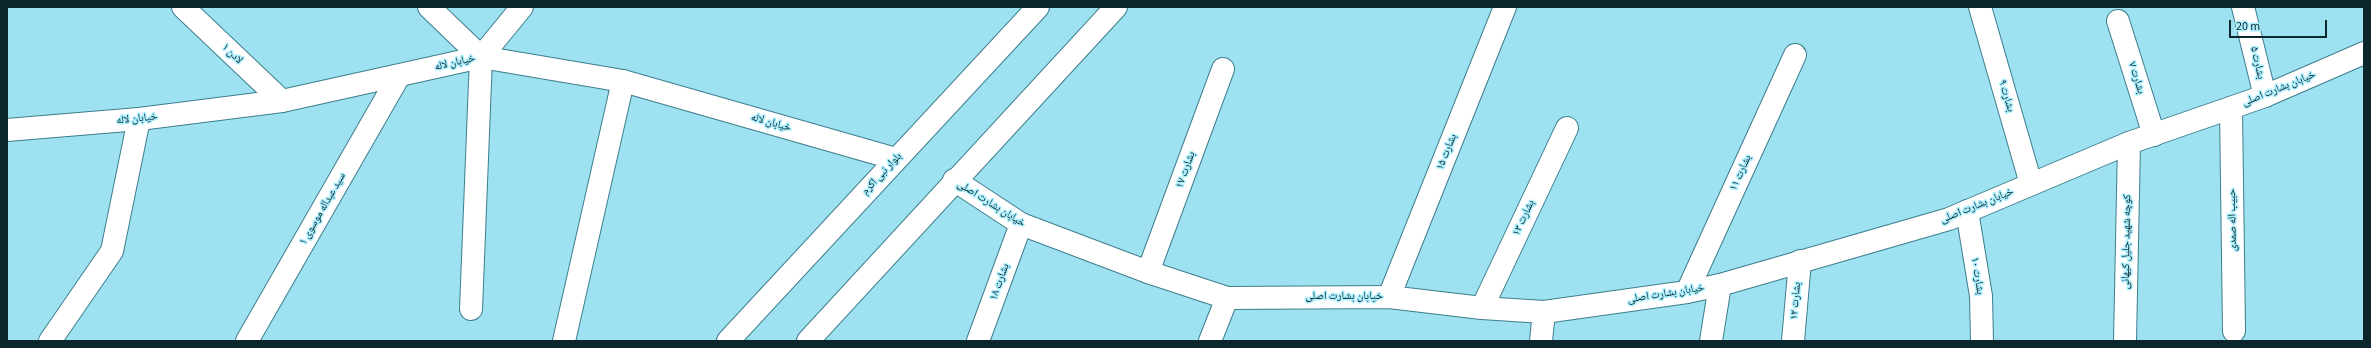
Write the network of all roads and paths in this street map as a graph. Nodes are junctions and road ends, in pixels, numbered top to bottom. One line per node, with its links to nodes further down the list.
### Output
1 (183, 7): 17 (street, لادن ۱)
2 (429, 7): 12 (street)
3 (522, 7): 12 (street)
4 (1038, 7): 24 (street, بلوار نبی اکرم)
5 (1116, 7): 25 (street)
6 (1505, 7): 33 (street, بشارت ۱۵)
7 (1980, 7): 26 (street, بشارت ۹)
8 (2243, 7): 16 (street, بشارت ۵)
9 (2118, 20): 22 (street, بشارت ۷)
10 (2364, 52): 16 (street, خیابان بشارت اصلی)
11 (1795, 55): 32 (street, بشارت ۱۱)
12 (481, 57): 14 (street, خیابان لاله); 15 (street, خیابان لاله); 36 (street)
13 (1223, 69): 30 (street, بشارت ۱۷)
14 (400, 76): 17 (street, خیابان لاله); 40 (street, سید عبداله موسوی ۱)
15 (623, 81): 24 (street, خیابان لاله); 41 (street)
16 (2265, 96): 18 (street, خیابان بشارت اصلی)
17 (282, 101): 19 (street, خیابان لاله)
18 (2231, 108): 22 (street, خیابان بشارت اصلی); 38 (street, حبیب اله صمدی)
19 (140, 119): 21 (street, خیابان لاله); 39 (street)
20 (1567, 128): 35 (street, بشارت ۱۳)
21 (7, 130)
22 (2154, 135): 23 (street, خیابان بشارت اصلی)
23 (2129, 143): 26 (street, خیابان بشارت اصلی); 50 (street, کوچه شهید جلیل کیهانی)
24 (896, 159): 42 (street, بلوار نبی اکرم)
25 (954, 180): 28 (street, خیابان بشارت اصلی); 43 (street)
26 (2031, 184): 27 (street, خیابان بشارت اصلی)
27 (1967, 211): 29 (street, خیابان بشارت اصلی); 49 (street, بشارت ۱۰)
28 (1021, 224): 30 (street, خیابان بشارت اصلی); 44 (street, بشارت ۱۸)
29 (1800, 261): 31 (street, خیابان بشارت اصلی); 48 (street, بشارت ۱۲)
30 (1148, 272): 34 (street, خیابان بشارت اصلی)
31 (1720, 285): 32 (street, خیابان بشارت اصلی); 47 (street)
32 (1687, 292): 37 (street, خیابان بشارت اصلی)
33 (1389, 296): 34 (street, خیابان بشارت اصلی); 35 (street, خیابان بشارت اصلی)
34 (1227, 298): 45 (street)
35 (1482, 308): 37 (street, خیابان بشارت اصلی)
36 (471, 309)
37 (1544, 312): 46 (street)
38 (2234, 331)
39 (50, 341)
40 (247, 341)
41 (564, 341)
42 (728, 341)
43 (808, 341)
44 (978, 341)
45 (1210, 341)
46 (1541, 341)
47 (1711, 341)
48 (1793, 341)
49 (1982, 341)
50 (2125, 341)

